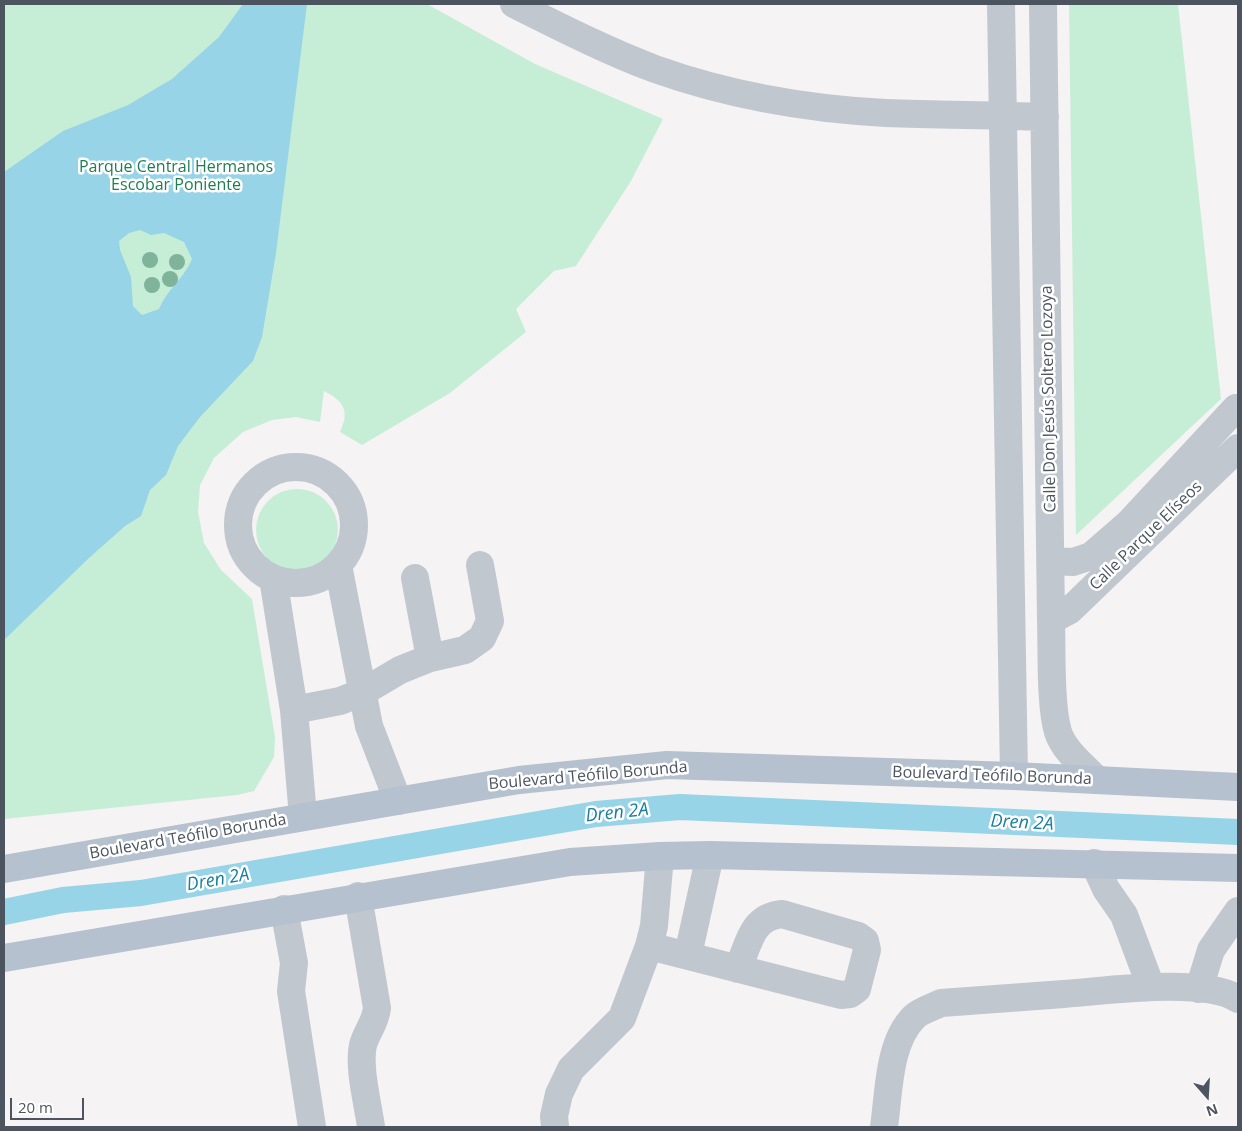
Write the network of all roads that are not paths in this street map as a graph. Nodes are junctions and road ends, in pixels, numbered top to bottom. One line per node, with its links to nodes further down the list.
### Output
1 (514, 4): 4 (street)
2 (1001, 4): 4 (street)
3 (1043, 4): 5 (street, Calle Don Jesús Soltero Lozoya)
4 (1003, 115): 5 (street); 14 (street)
5 (1045, 117): 9 (street, Calle Don Jesús Soltero Lozoya)
6 (1237, 406): 8 (street, Calle Parque Elíseos)
7 (1238, 448): 8 (street, Calle Parque Elíseos)
8 (1136, 531): 9 (street, Calle Parque Elíseos); 15 (street, Calle Parque Elíseos)
9 (1051, 561): 15 (street, Calle Don Jesús Soltero Lozoya)
10 (338, 565): 12 (street); 12 (street); 17 (street)
11 (480, 565): 16 (street)
12 (273, 578): 18 (street)
13 (415, 578): 16 (street)
14 (1010, 598): 15 (street); 19 (street)
15 (1051, 610): 20 (street, Calle Don Jesús Soltero Lozoya)
16 (430, 658): 17 (street)
17 (363, 692): 18 (street); 22 (street)
18 (294, 710): 23 (street)
19 (1014, 776): 20 (main road, Boulevard Teófilo Borunda); 22 (main road, Boulevard Teófilo Borunda)
20 (1097, 780): 21 (main road, Boulevard Teófilo Borunda)
21 (1238, 786)
22 (398, 801): 23 (main road, Boulevard Teófilo Borunda)
23 (303, 817): 28 (main road, Boulevard Teófilo Borunda)
24 (710, 855): 25 (main road); 26 (main road); 33 (street)
25 (660, 856): 29 (main road); 32 (street)
26 (1094, 863): 27 (main road); 36 (street)
27 (1238, 868)
28 (4, 869)
29 (358, 896): 30 (main road); 40 (street)
30 (284, 909): 34 (main road); 39 (street)
31 (1238, 911): 37 (street)
32 (649, 946): 33 (street); 41 (street)
33 (688, 955): 35 (street)
34 (4, 958)
35 (738, 969)
36 (1151, 987): 37 (street); 42 (street)
37 (1199, 989): 38 (street)
38 (1238, 999)
39 (312, 1127)
40 (371, 1127)
41 (555, 1127)
42 (884, 1127)

